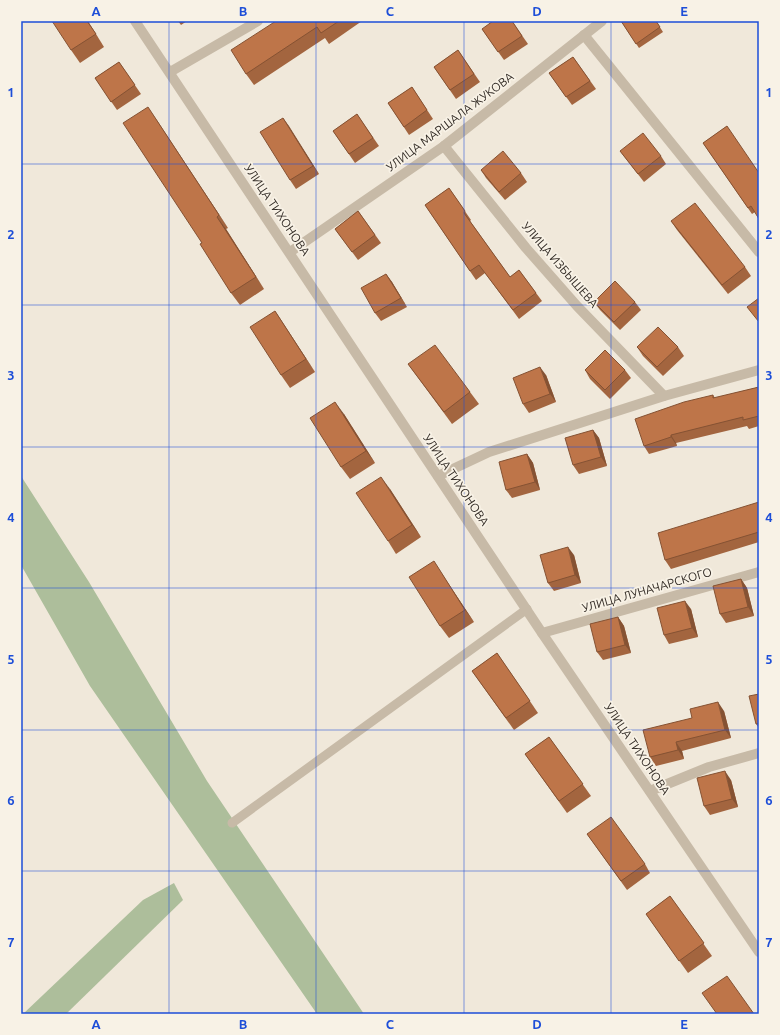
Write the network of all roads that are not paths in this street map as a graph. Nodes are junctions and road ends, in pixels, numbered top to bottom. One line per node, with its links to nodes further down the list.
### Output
1 (135, 21): 5 (street, УЛИЦА ТИХОНОВА)
2 (258, 21): 5 (street)
3 (602, 21): 4 (street, УЛИЦА МАРШАЛА ЖУКОВА)
4 (584, 35): 6 (street, УЛИЦА МАРШАЛА ЖУКОВА); 8 (street)
5 (170, 72): 7 (street, УЛИЦА ТИХОНОВА)
6 (444, 146): 7 (street, УЛИЦА МАРШАЛА ЖУКОВА); 10 (street, УЛИЦА ИЗБЫШЕВА)
7 (290, 252): 11 (street, УЛИЦА ТИХОНОВА)
8 (759, 252)
9 (759, 370): 10 (street)
10 (664, 396): 11 (street)
11 (438, 476): 13 (street, УЛИЦА ТИХОНОВА)
12 (759, 572): 14 (street, УЛИЦА ЛУНАЧАРСКОГО)
13 (527, 610): 14 (street, УЛИЦА ТИХОНОВА); 17 (lane)
14 (542, 633): 16 (street, УЛИЦА ТИХОНОВА)
15 (759, 753): 16 (street)
16 (650, 791): 18 (street, УЛИЦА ТИХОНОВА)
17 (232, 823)
18 (759, 950)

